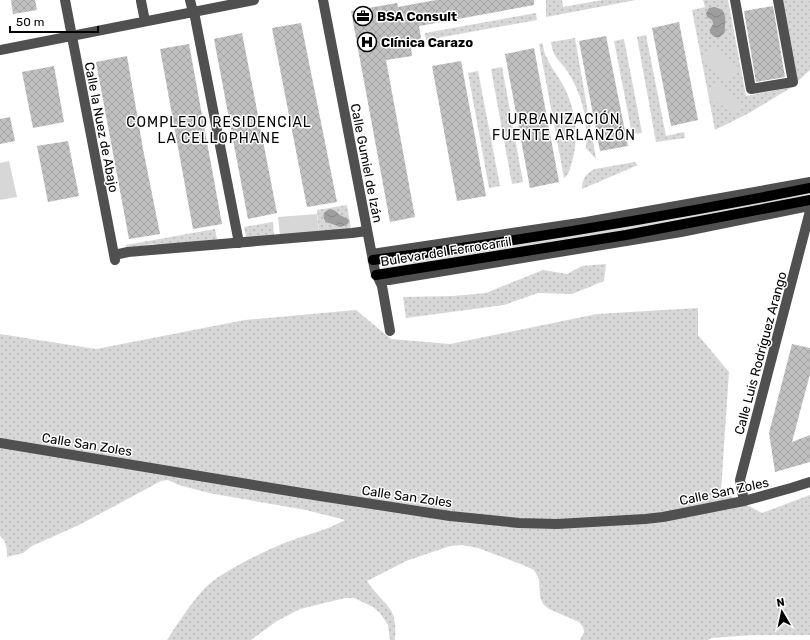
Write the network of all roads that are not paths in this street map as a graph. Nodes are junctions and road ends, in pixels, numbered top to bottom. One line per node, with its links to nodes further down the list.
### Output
1 (65, 0): 10 (street, Calle la Nuez de Abajo)
2 (190, 0): 8 (street)
3 (254, 0): 8 (street)
4 (323, 0): 17 (street, Calle Gumiel de Izán)
5 (735, 0): 6 (street)
6 (778, 0)
7 (141, 1): 9 (street)
8 (194, 12): 9 (street); 18 (street)
9 (145, 21): 10 (street)
10 (72, 36): 11 (street); 18 (street, Calle la Nuez de Abajo)
11 (0, 50)
12 (810, 182): 19 (street, Bulevar del Ferrocarril)
13 (810, 188): 19 (main road, Bulevar del Ferrocarril)
14 (810, 200): 20 (main road, Bulevar del Ferrocarril)
15 (810, 206): 20 (street, Bulevar del Ferrocarril)
16 (810, 211): 24 (street, Calle Luis Rodríguez Arango)
17 (367, 231): 18 (street); 19 (street, Calle Gumiel de Izán)
18 (239, 243)
19 (372, 257): 20 (street, Calle Gumiel de Izán)
20 (376, 275): 21 (street, Calle Gumiel de Izán)
21 (390, 331)
22 (0, 443): 24 (street, Calle San Zoles)
23 (810, 482): 24 (street, Calle San Zoles)
24 (744, 501)

